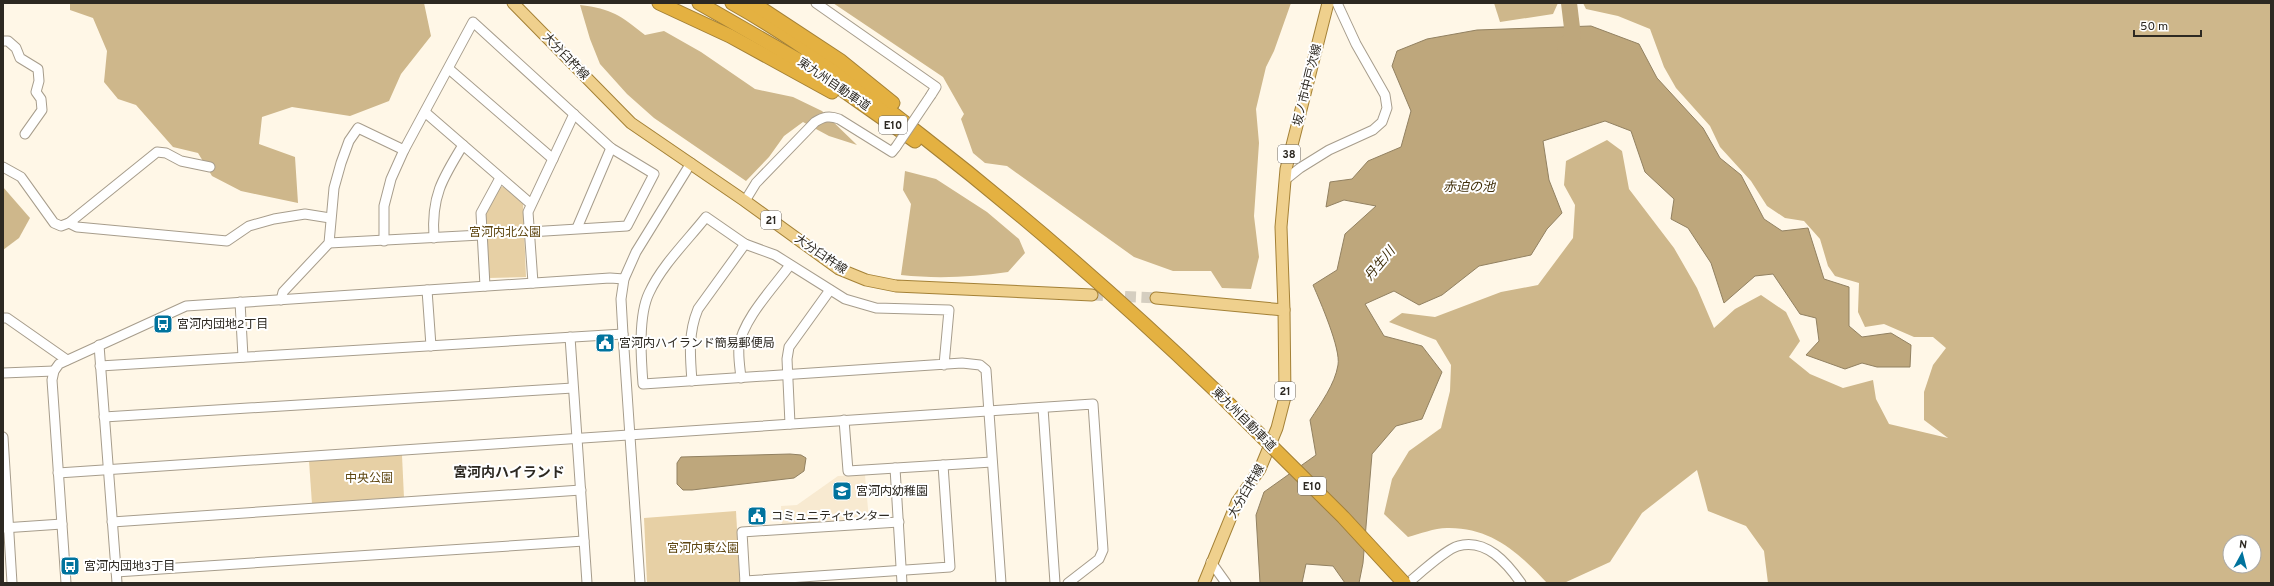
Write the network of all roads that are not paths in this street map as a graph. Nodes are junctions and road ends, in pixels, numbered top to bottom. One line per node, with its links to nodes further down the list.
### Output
1 (513, 3): 19 (main road, 大分臼杵線 / 21)
2 (659, 3): 14 (highway)
3 (699, 3): 14 (highway, 東九州自動車道 / E10)
4 (732, 3): 27 (highway, 東九州自動車道 / E10)
5 (753, 3): 27 (highway)
6 (816, 3): 24 (street, bridge)
7 (1328, 3): 23 (main road, 坂ノ市中戸次線 / 38)
8 (1337, 3): 23 (street)
9 (3, 41): 13 (street)
10 (449, 69): 11 (street); 12 (street); 18 (street)
11 (426, 113): 15 (street); 17 (street)
12 (574, 114): 16 (street); 18 (street)
13 (25, 134)
14 (918, 143): 36 (highway, 東九州自動車道 / E10)
15 (463, 145): 22 (street); 32 (street)
16 (611, 148): 29 (street); 29 (street)
17 (404, 150): 26 (street); 33 (street)
18 (553, 159): 25 (street)
19 (691, 163): 24 (main road, 大分臼杵線 / 21); 38 (street)
20 (3, 167): 28 (street)
21 (210, 167): 28 (street)
22 (500, 178): 25 (street); 31 (street)
23 (1285, 180): 47 (main road, 坂ノ市中戸次線 / 38)
24 (745, 200): 43 (main road, 大分臼杵線 / 21)
25 (531, 204): 30 (street)
26 (330, 218): 28 (street); 34 (street)
27 (1031, 222): 36 (highway, 東九州自動車道 / E10)
28 (69, 223)
29 (577, 228): 30 (street)
30 (529, 232): 39 (street)
31 (481, 235): 32 (street); 40 (street)
32 (434, 238): 33 (street)
33 (384, 241): 34 (street)
34 (329, 244): 45 (street)
35 (745, 244): 37 (street); 61 (street); 61 (street)
36 (1075, 263): 98 (highway, 東九州自動車道 / E10, bridge)
37 (790, 265): 42 (street); 60 (street)
38 (624, 279): 39 (street); 49 (street)
39 (533, 283): 40 (street)
40 (485, 286): 41 (street)
41 (427, 290): 45 (street); 52 (street)
42 (830, 290): 55 (street); 59 (street)
43 (1092, 294)
44 (1156, 298): 47 (main road)
45 (281, 300): 46 (street)
46 (240, 302): 51 (street); 53 (street)
47 (1284, 310): 83 (main road, 大分臼杵線 / 21)
48 (3, 318): 54 (street)
49 (623, 334): 50 (street); 69 (street)
50 (570, 337): 52 (street); 62 (street)
51 (99, 345): 54 (street); 56 (street)
52 (431, 346): 53 (street)
53 (243, 358): 56 (street)
54 (67, 360): 57 (street)
55 (944, 364): 59 (street); 64 (street)
56 (100, 366): 65 (street)
57 (54, 370): 58 (street); 75 (street)
58 (3, 373)
59 (787, 375): 60 (street); 67 (street)
60 (741, 378): 61 (street)
61 (692, 381)
62 (573, 388): 65 (street); 70 (street)
63 (1043, 408): 64 (street); 94 (street); 95 (street)
64 (989, 412): 66 (street); 71 (street)
65 (104, 418): 74 (street)
66 (844, 420): 67 (street); 73 (street)
67 (790, 424): 69 (street)
68 (3, 436): 76 (street)
69 (630, 436): 70 (street); 91 (street)
70 (577, 439): 74 (street); 77 (street)
71 (992, 462): 72 (street); 93 (street)
72 (943, 465): 73 (street); 84 (street)
73 (895, 468): 79 (street)
74 (108, 469): 75 (street); 78 (street)
75 (58, 472): 80 (street)
76 (4, 477): 81 (street)
77 (581, 490): 78 (street); 82 (street)
78 (112, 522): 85 (street)
79 (899, 522): 84 (street); 87 (street)
80 (62, 524): 81 (street); 88 (street)
81 (6, 528): 86 (street)
82 (584, 541): 85 (street); 90 (street)
83 (1211, 562): 96 (main road, 大分臼杵線 / 21); 97 (street)
84 (902, 570): 87 (street); 92 (street)
85 (116, 572): 89 (street)
86 (9, 580)
87 (745, 582)
88 (66, 583)
89 (117, 583)
90 (587, 583)
91 (640, 583)
92 (902, 583)
93 (1001, 583)
94 (1055, 583)
95 (1068, 583)
96 (1204, 583)
97 (1226, 583)
98 (1404, 583)
99 (1408, 583): 100 (street)
100 (1521, 583)

